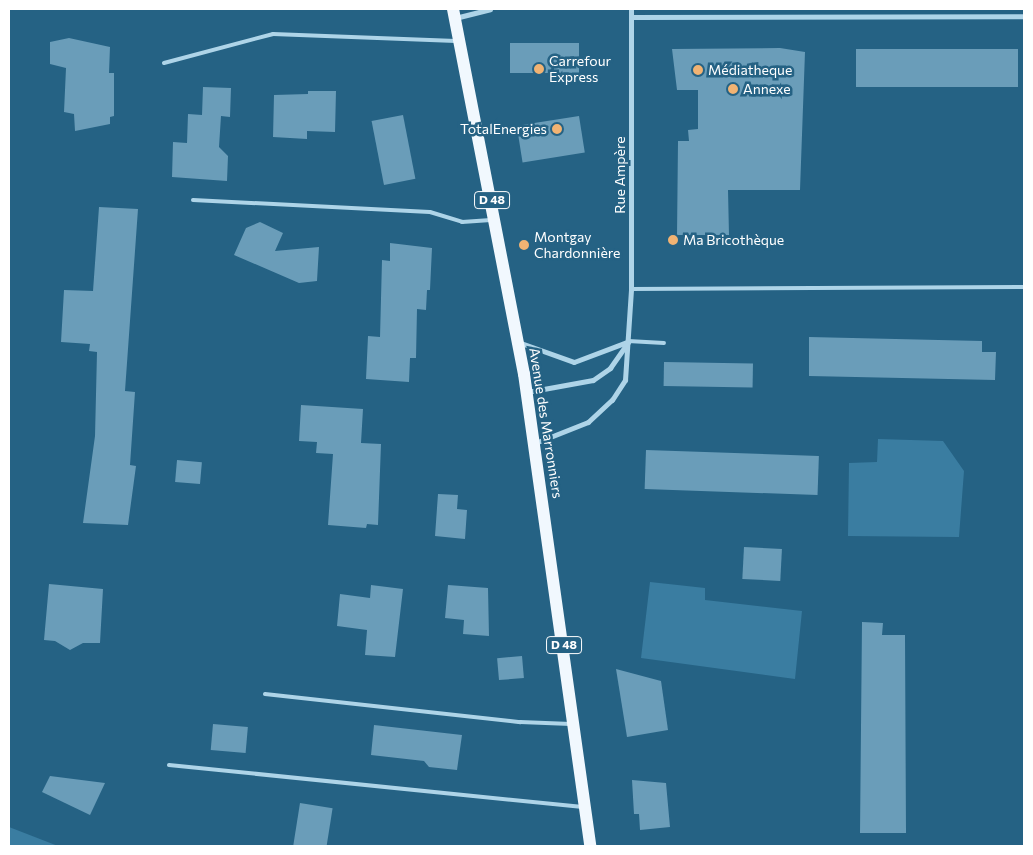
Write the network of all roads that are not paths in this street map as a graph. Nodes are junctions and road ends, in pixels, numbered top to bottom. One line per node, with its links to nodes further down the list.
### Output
1 (490, 9): 3 (street)
2 (631, 9): 5 (street, Rue Ampère)
3 (454, 13): 6 (main road, Avenue des Marronniers / D 48)
4 (1024, 16): 5 (street)
5 (631, 17): 11 (street, Rue Ampère)
6 (458, 41): 7 (lane); 9 (main road, Avenue des Marronniers / D 48)
7 (164, 63)
8 (194, 200): 9 (lane)
9 (496, 220): 12 (main road, Avenue des Marronniers / D 48)
10 (1024, 287): 11 (lane)
11 (631, 289): 13 (street, Rue Ampère)
12 (518, 342): 13 (street); 15 (main road, Avenue des Marronniers / D 48)
13 (628, 342): 14 (lane); 15 (street); 16 (street, Rue Ampère)
14 (664, 342)
15 (527, 392): 16 (main road, Avenue des Marronniers / D 48)
16 (535, 443): 18 (main road, Avenue des Marronniers / D 48)
17 (265, 694): 18 (lane)
18 (576, 724): 20 (main road, Avenue des Marronniers / D 48)
19 (169, 765): 20 (lane)
20 (587, 808): 21 (main road, Avenue des Marronniers / D 48)
21 (590, 846)

